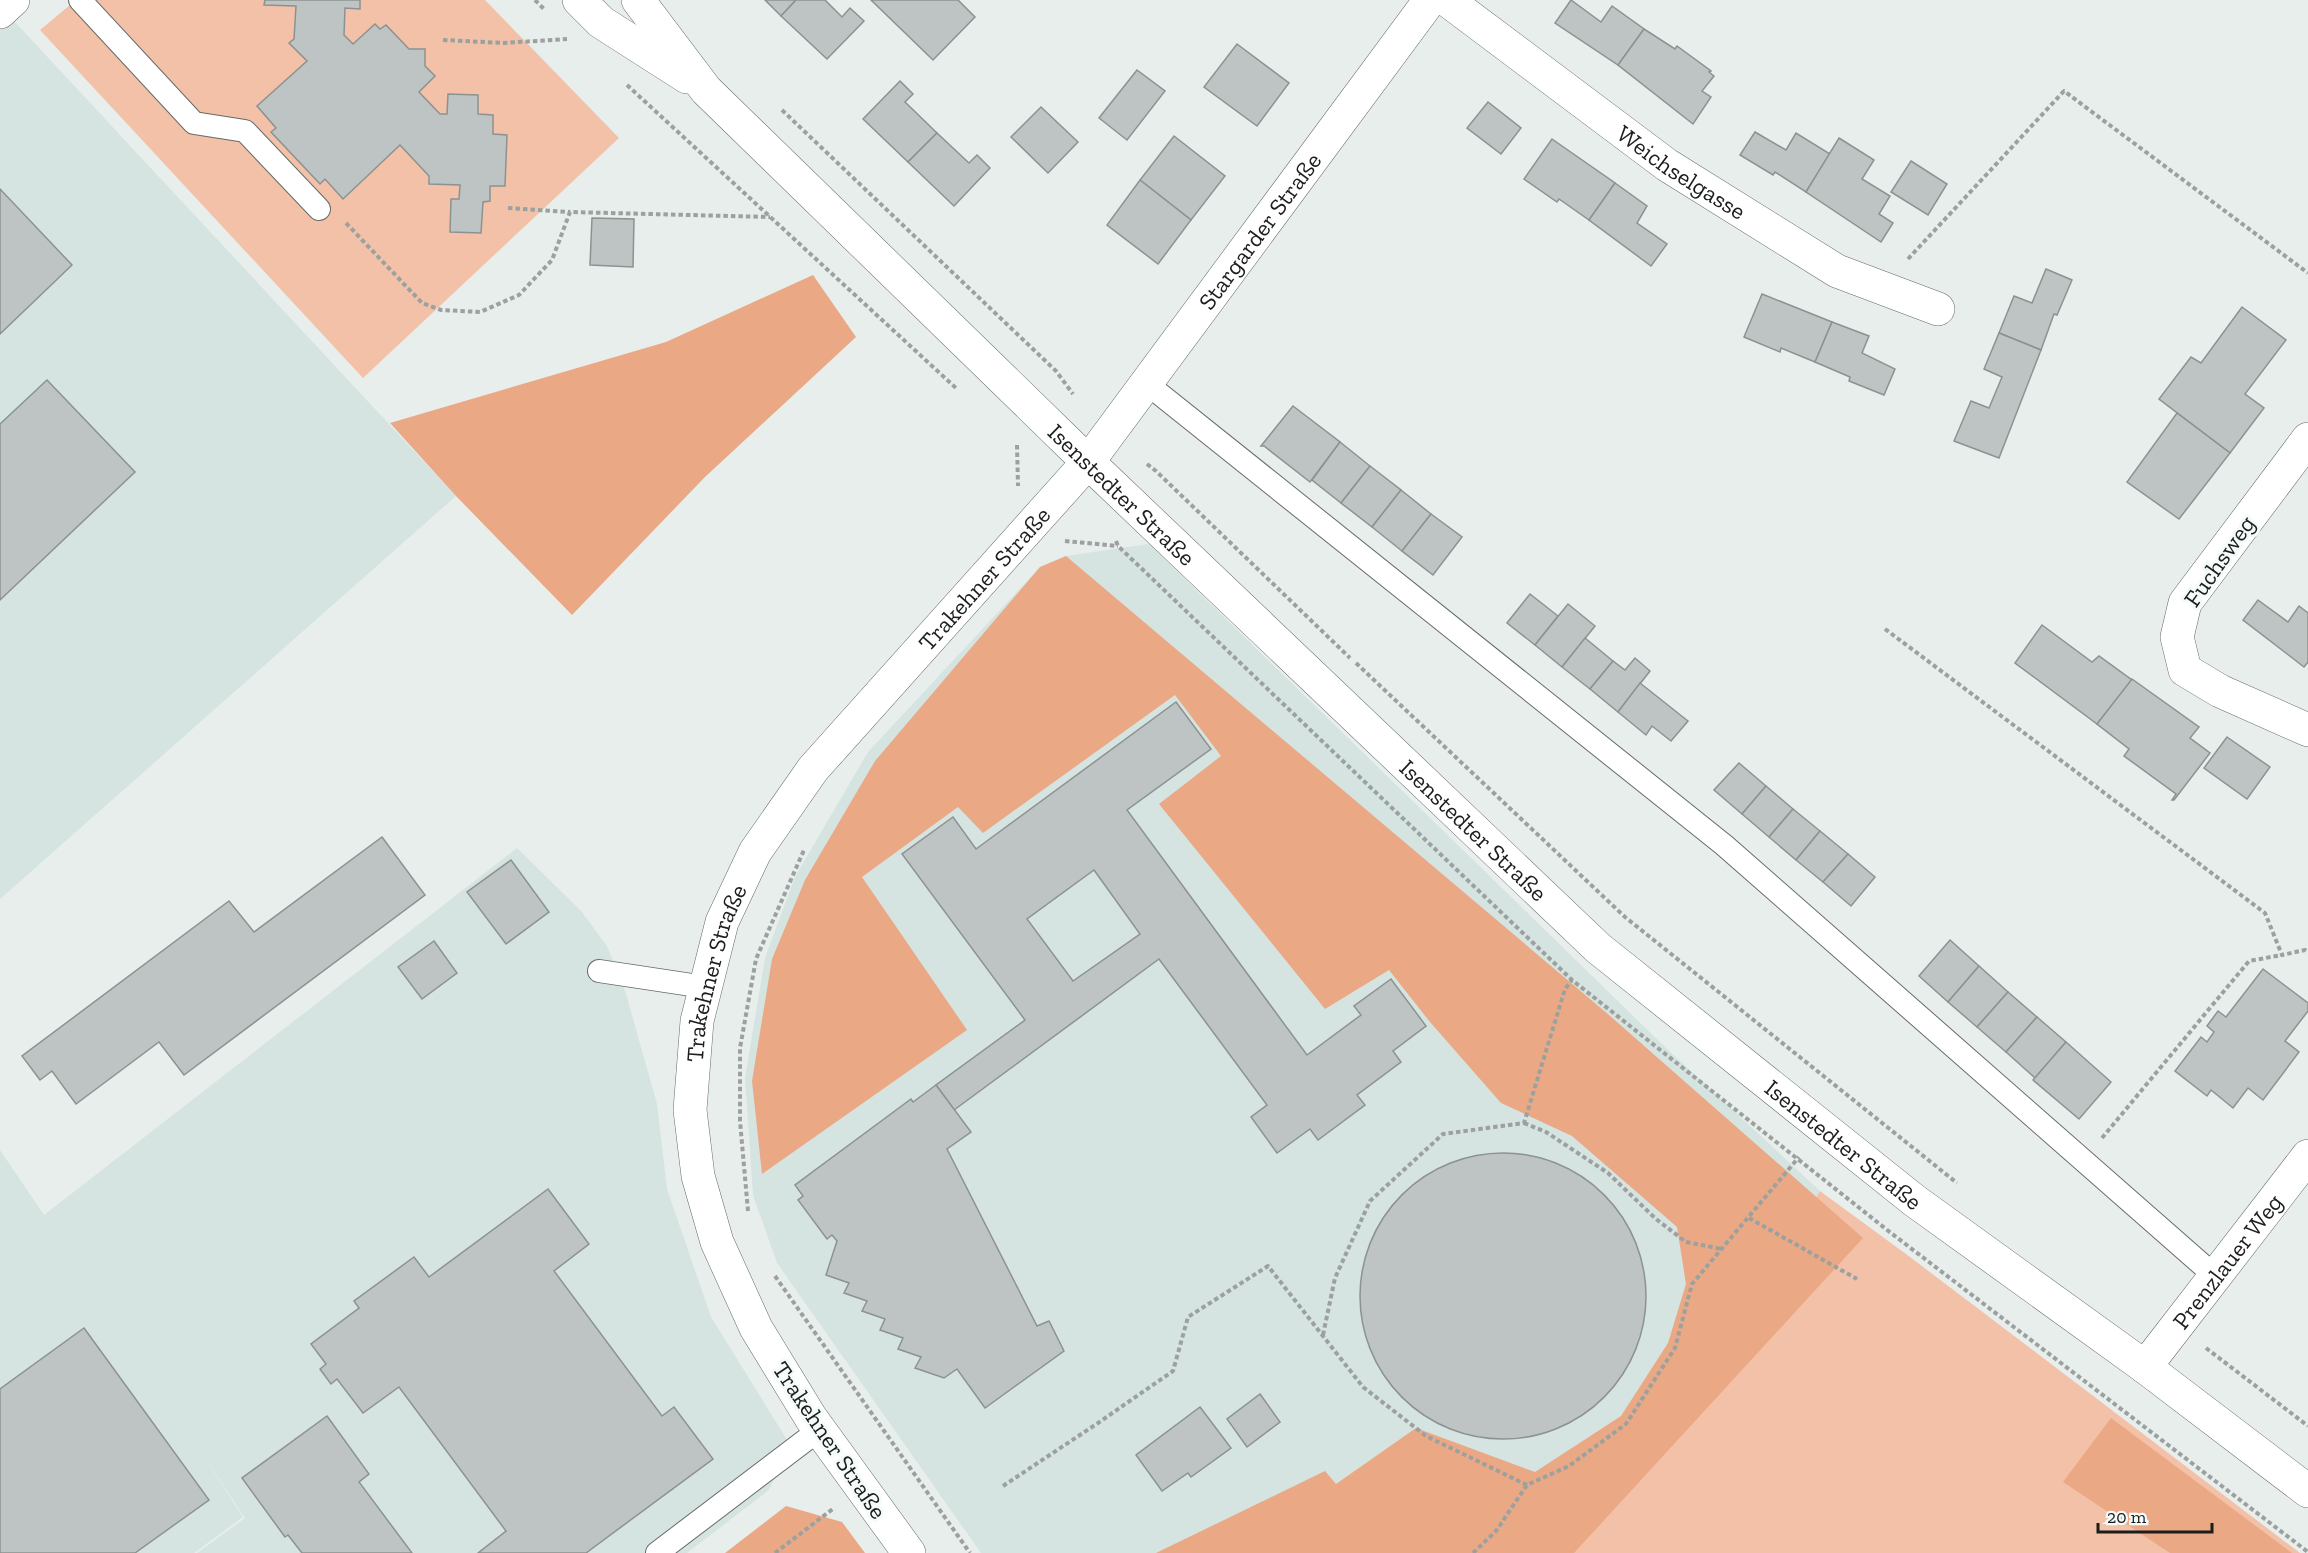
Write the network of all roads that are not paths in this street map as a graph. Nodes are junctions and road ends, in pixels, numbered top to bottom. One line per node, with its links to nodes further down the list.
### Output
1 (13, 0): 7 (street)
2 (80, 0): 9 (lane)
3 (638, 0): 8 (street, Isenstedter Straße)
4 (1430, 0): 11 (street, Stargarder Straße)
5 (1447, 0): 10 (street, Weichselgasse)
6 (565, 8): 8 (street, Isenstedter Straße)
7 (0, 12)
8 (706, 90): 13 (street, Isenstedter Straße)
9 (319, 209)
10 (1938, 309)
11 (1146, 384): 13 (street, Stargarder Straße); 18 (lane)
12 (2308, 439): 14 (street, Fuchsweg)
13 (1098, 449): 16 (street, Trakehner Straße); 19 (street, Isenstedter Straße)
14 (2308, 730)
15 (599, 971): 16 (lane)
16 (705, 987): 20 (street, Trakehner Straße)
17 (2308, 1156): 18 (street, Prenzlauer Weg)
18 (2215, 1276): 19 (street, Prenzlauer Weg)
19 (2145, 1367): 21 (street, Isenstedter Straße)
20 (819, 1430): 22 (lane); 23 (street, Trakehner Straße)
21 (2308, 1491)
22 (657, 1553)
23 (909, 1553)

